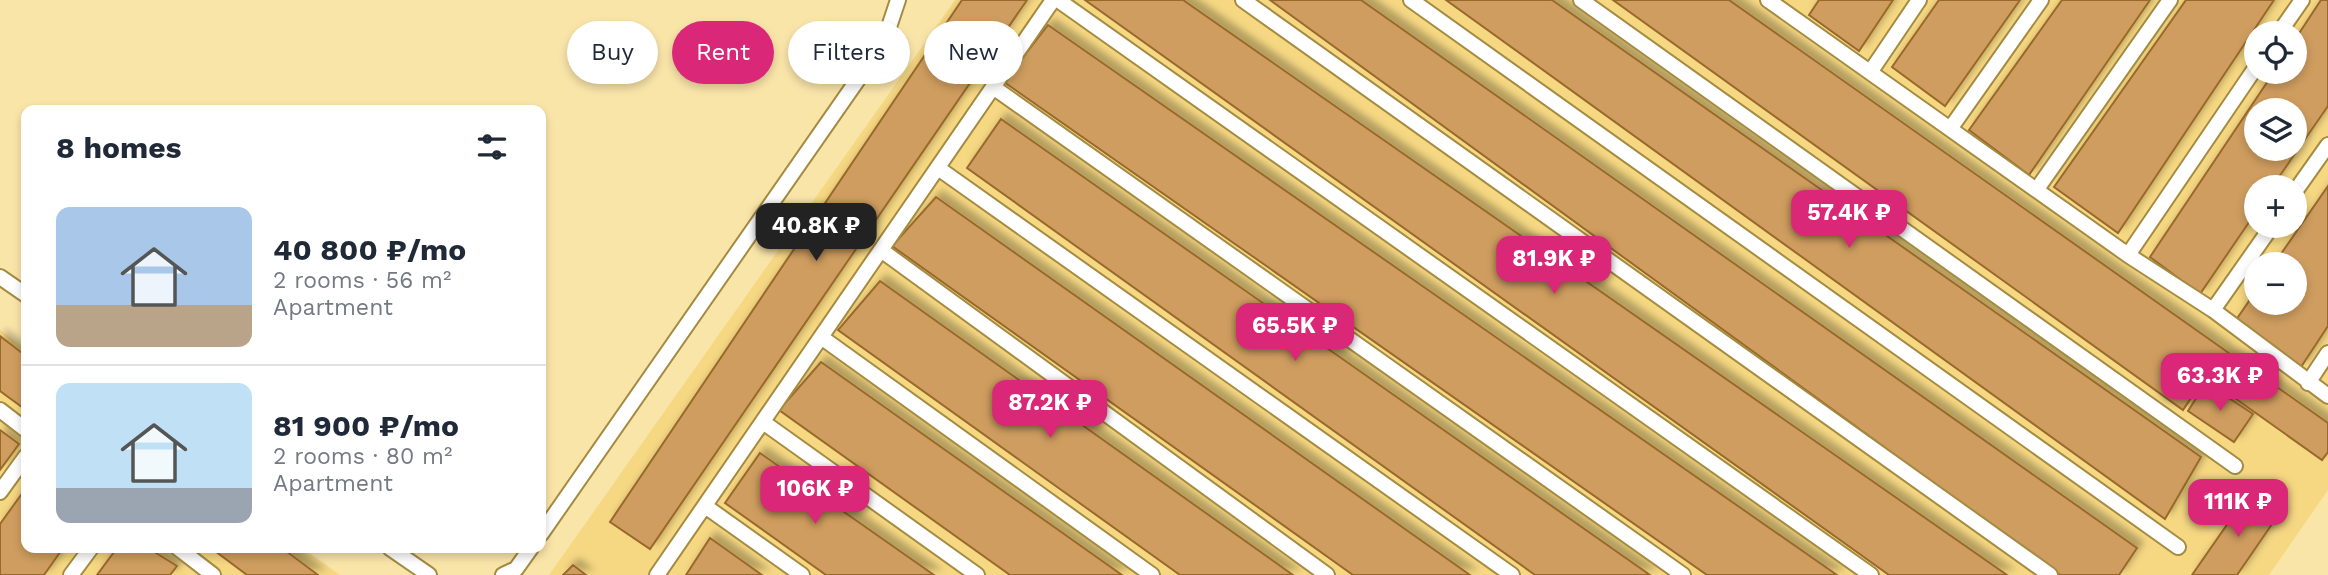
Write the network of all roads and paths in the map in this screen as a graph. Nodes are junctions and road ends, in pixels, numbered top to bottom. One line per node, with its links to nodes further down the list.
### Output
1 (898, 0): 39 (lane)
2 (1055, 0): 16 (lane); 56 (lane)
3 (1242, 0): 57 (lane)
4 (1411, 0): 40 (lane)
5 (1581, 0): 36 (lane)
6 (1768, 0): 12 (lane)
7 (1796, 0): 12 (lane)
8 (1919, 0): 14 (lane)
9 (2041, 0): 17 (lane)
10 (2170, 0): 21 (lane)
11 (2302, 0): 13 (lane)
12 (1787, 13): 14 (lane)
13 (2287, 21)
14 (1871, 71): 17 (lane)
15 (2244, 84): 24 (lane)
16 (993, 87): 19 (lane); 55 (lane)
17 (1950, 129): 21 (lane)
18 (2328, 145): 20 (lane)
19 (938, 167): 23 (lane); 54 (lane)
20 (2307, 175)
21 (2037, 188): 24 (lane)
22 (2264, 238): 27 (lane)
23 (881, 250): 28 (lane); 53 (lane)
24 (2128, 255): 27 (lane)
25 (0, 277): 26 (lane)
26 (21, 292)
27 (2213, 310): 30 (lane)
28 (821, 337): 33 (lane); 52 (lane)
29 (2328, 353): 30 (lane)
30 (2308, 383): 31 (lane)
31 (2328, 396)
32 (0, 410): 34 (lane)
33 (763, 422): 38 (lane); 51 (lane)
34 (21, 426)
35 (21, 463): 37 (lane)
36 (2235, 466)
37 (0, 492)
38 (705, 506): 49 (lane); 50 (lane)
39 (546, 527)
40 (2178, 547)
41 (87, 553): 46 (lane)
42 (183, 553): 45 (lane)
43 (397, 553): 47 (lane)
44 (527, 553): 48 (lane)
45 (205, 573)
46 (71, 575)
47 (429, 575)
48 (503, 575)
49 (657, 575)
50 (802, 575)
51 (977, 575)
52 (1152, 575)
53 (1327, 575)
54 (1512, 575)
55 (1683, 575)
56 (1871, 575)
57 (2050, 575)

